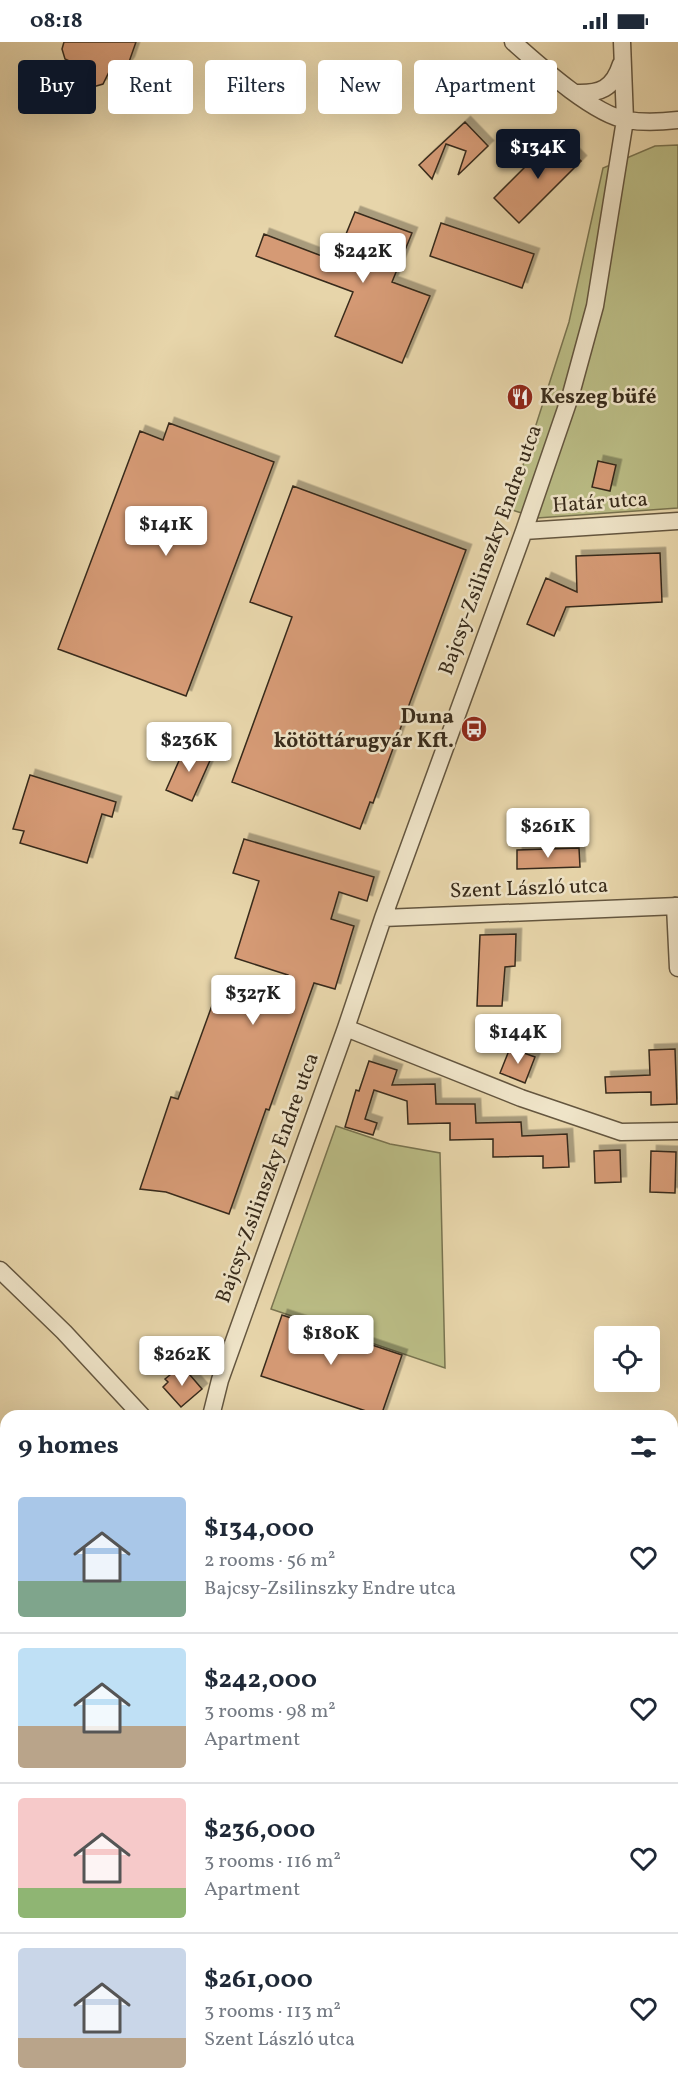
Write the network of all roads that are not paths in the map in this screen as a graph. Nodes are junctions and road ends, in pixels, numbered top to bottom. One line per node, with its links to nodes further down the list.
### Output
1 (513, 42): 4 (street)
2 (622, 42): 3 (street, Bajcsy-Zsilinszky Endre utca)
3 (622, 60): 4 (street, Bajcsy-Zsilinszky Endre utca); 5 (street, Bajcsy-Zsilinszky Endre utca)
4 (575, 93): 5 (street)
5 (625, 120): 6 (street); 8 (street, Bajcsy-Zsilinszky Endre utca)
6 (678, 120)
7 (678, 521): 8 (street, Határ utca)
8 (524, 531): 10 (street, Bajcsy-Zsilinszky Endre utca)
9 (676, 906): 10 (street, Szent László utca); 11 (street)
10 (383, 918): 12 (street, Bajcsy-Zsilinszky Endre utca)
11 (678, 968)
12 (346, 1028): 13 (street); 16 (street, Bajcsy-Zsilinszky Endre utca)
13 (678, 1131)
14 (0, 1270): 15 (street)
15 (136, 1410)
16 (212, 1410)

